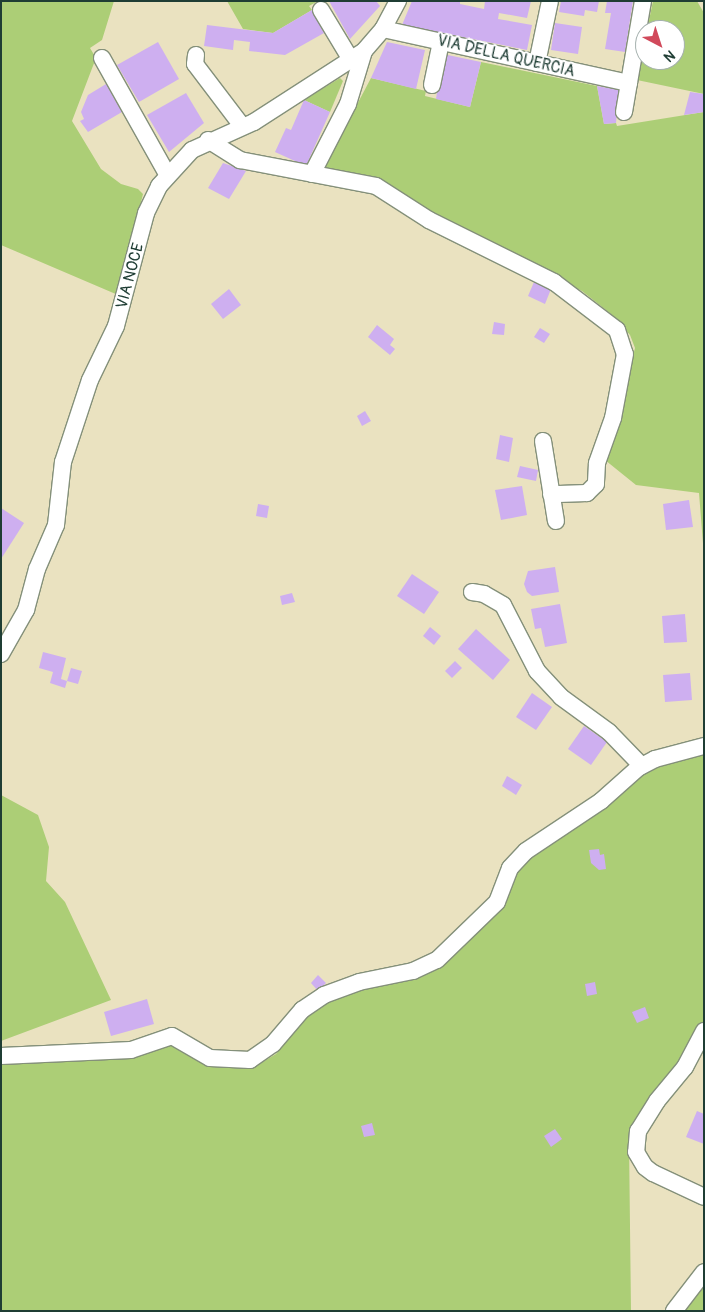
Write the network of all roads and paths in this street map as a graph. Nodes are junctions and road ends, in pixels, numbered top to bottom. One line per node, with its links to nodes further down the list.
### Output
1 (398, 1): 5 (street, VIA NOCE)
2 (550, 1): 10 (street)
3 (643, 1): 11 (street)
4 (321, 10): 8 (street)
5 (383, 29): 6 (street, VIA DELLA QUERCIA); 8 (street, VIA NOCE)
6 (441, 42): 10 (street, VIA DELLA QUERCIA); 12 (street)
7 (196, 55): 14 (street)
8 (357, 56): 14 (street, VIA NOCE); 17 (street)
9 (102, 58): 16 (street)
10 (538, 63): 11 (street, VIA DELLA QUERCIA)
11 (629, 84): 13 (street)
12 (432, 85)
13 (624, 112)
14 (242, 126): 15 (street, VIA NOCE)
15 (208, 140): 16 (street, VIA NOCE); 17 (street)
16 (167, 174): 22 (street, VIA NOCE)
17 (312, 174): 19 (street)
18 (543, 441): 19 (street)
19 (551, 494): 20 (street)
20 (556, 521)
21 (472, 592): 24 (street)
22 (1, 654)
23 (704, 746): 24 (street)
24 (642, 766): 26 (street)
25 (704, 1031): 27 (street)
26 (1, 1056)
27 (704, 1197)
28 (704, 1272): 29 (street)
29 (674, 1311)

